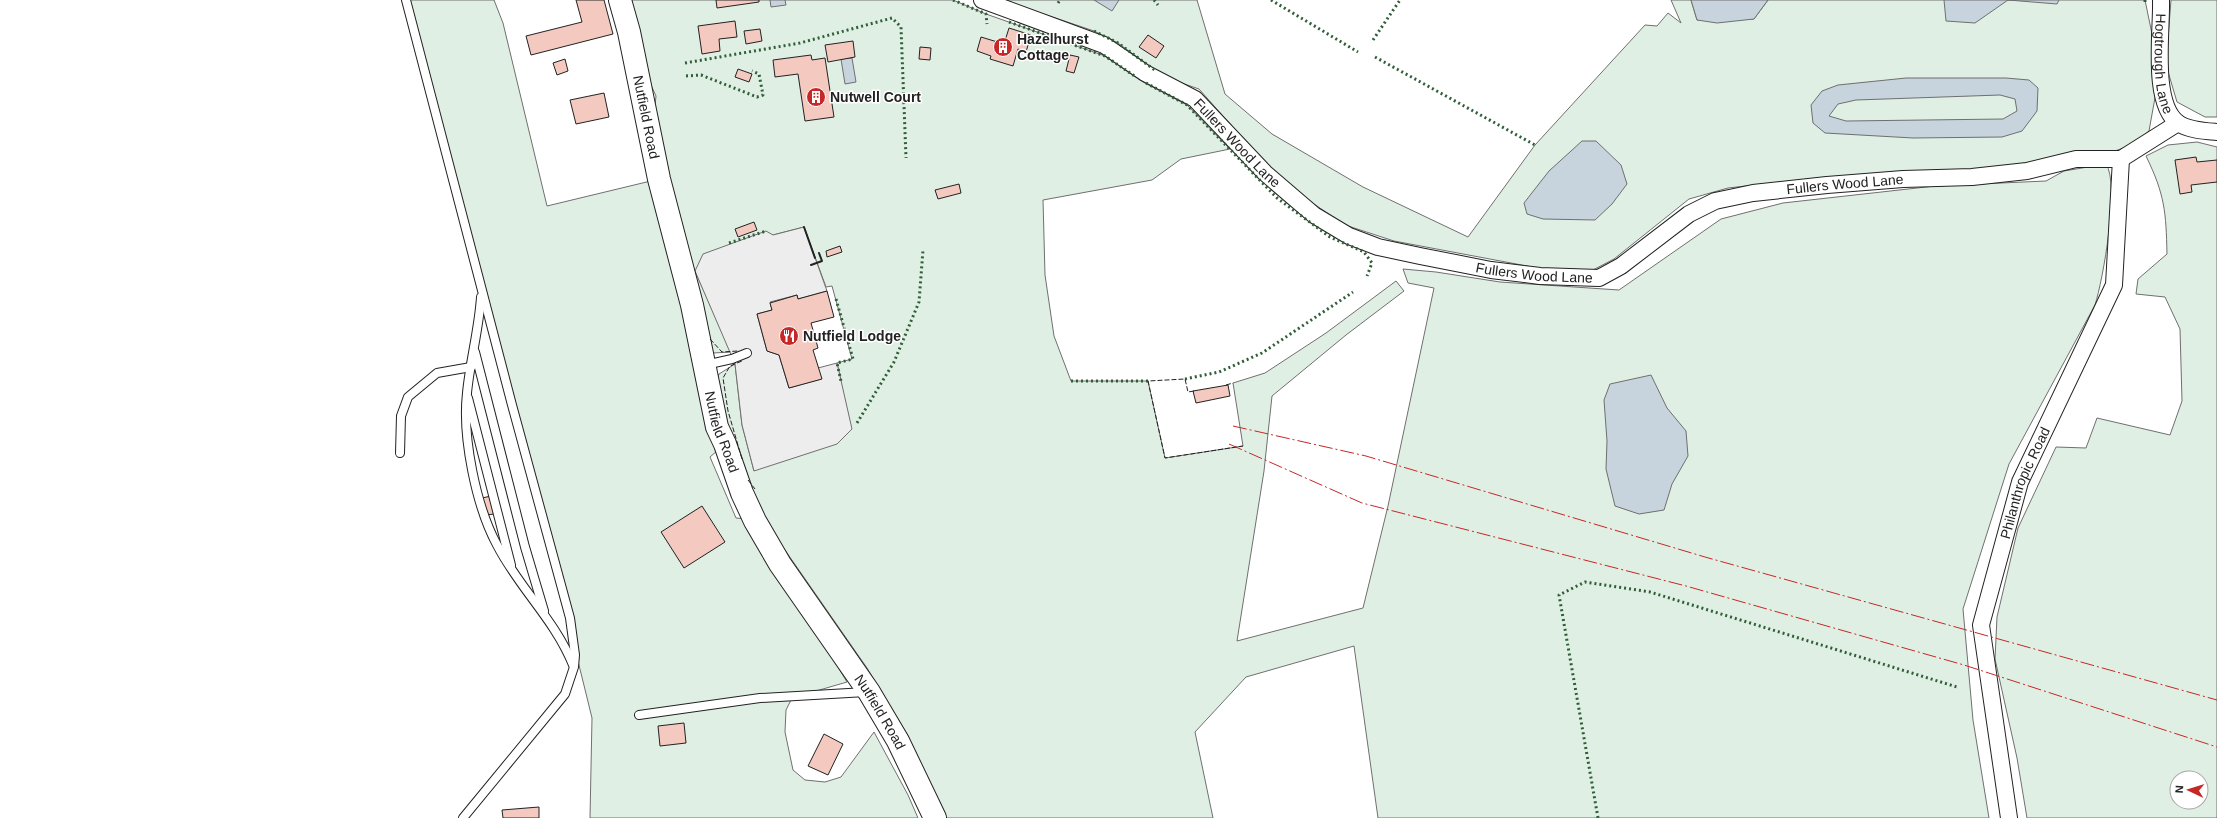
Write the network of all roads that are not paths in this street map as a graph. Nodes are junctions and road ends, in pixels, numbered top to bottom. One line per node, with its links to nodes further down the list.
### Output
1 (406, 0): 8 (lane)
2 (620, 0): 11 (main road, Nutfield Road)
3 (982, 0): 7 (street, Fullers Wood Lane)
4 (2161, 0): 5 (street, Hogtrough Lane)
5 (2178, 122): 6 (street); 7 (street)
6 (2217, 132)
7 (2122, 158): 22 (street, Philanthropic Road)
8 (482, 289): 9 (lane); 17 (lane)
9 (474, 348): 12 (lane); 16 (lane)
10 (747, 354): 11 (lane)
11 (704, 365): 18 (main road, Nutfield Road)
12 (471, 367): 13 (lane); 14 (lane)
13 (467, 392): 15 (lane); 15 (lane)
14 (400, 453)
15 (513, 573): 16 (lane)
16 (545, 616): 17 (lane)
17 (574, 667): 20 (lane)
18 (869, 692): 19 (lane); 21 (main road, Nutfield Road)
19 (639, 715)
20 (463, 818)
21 (935, 818)
22 (2009, 818)

